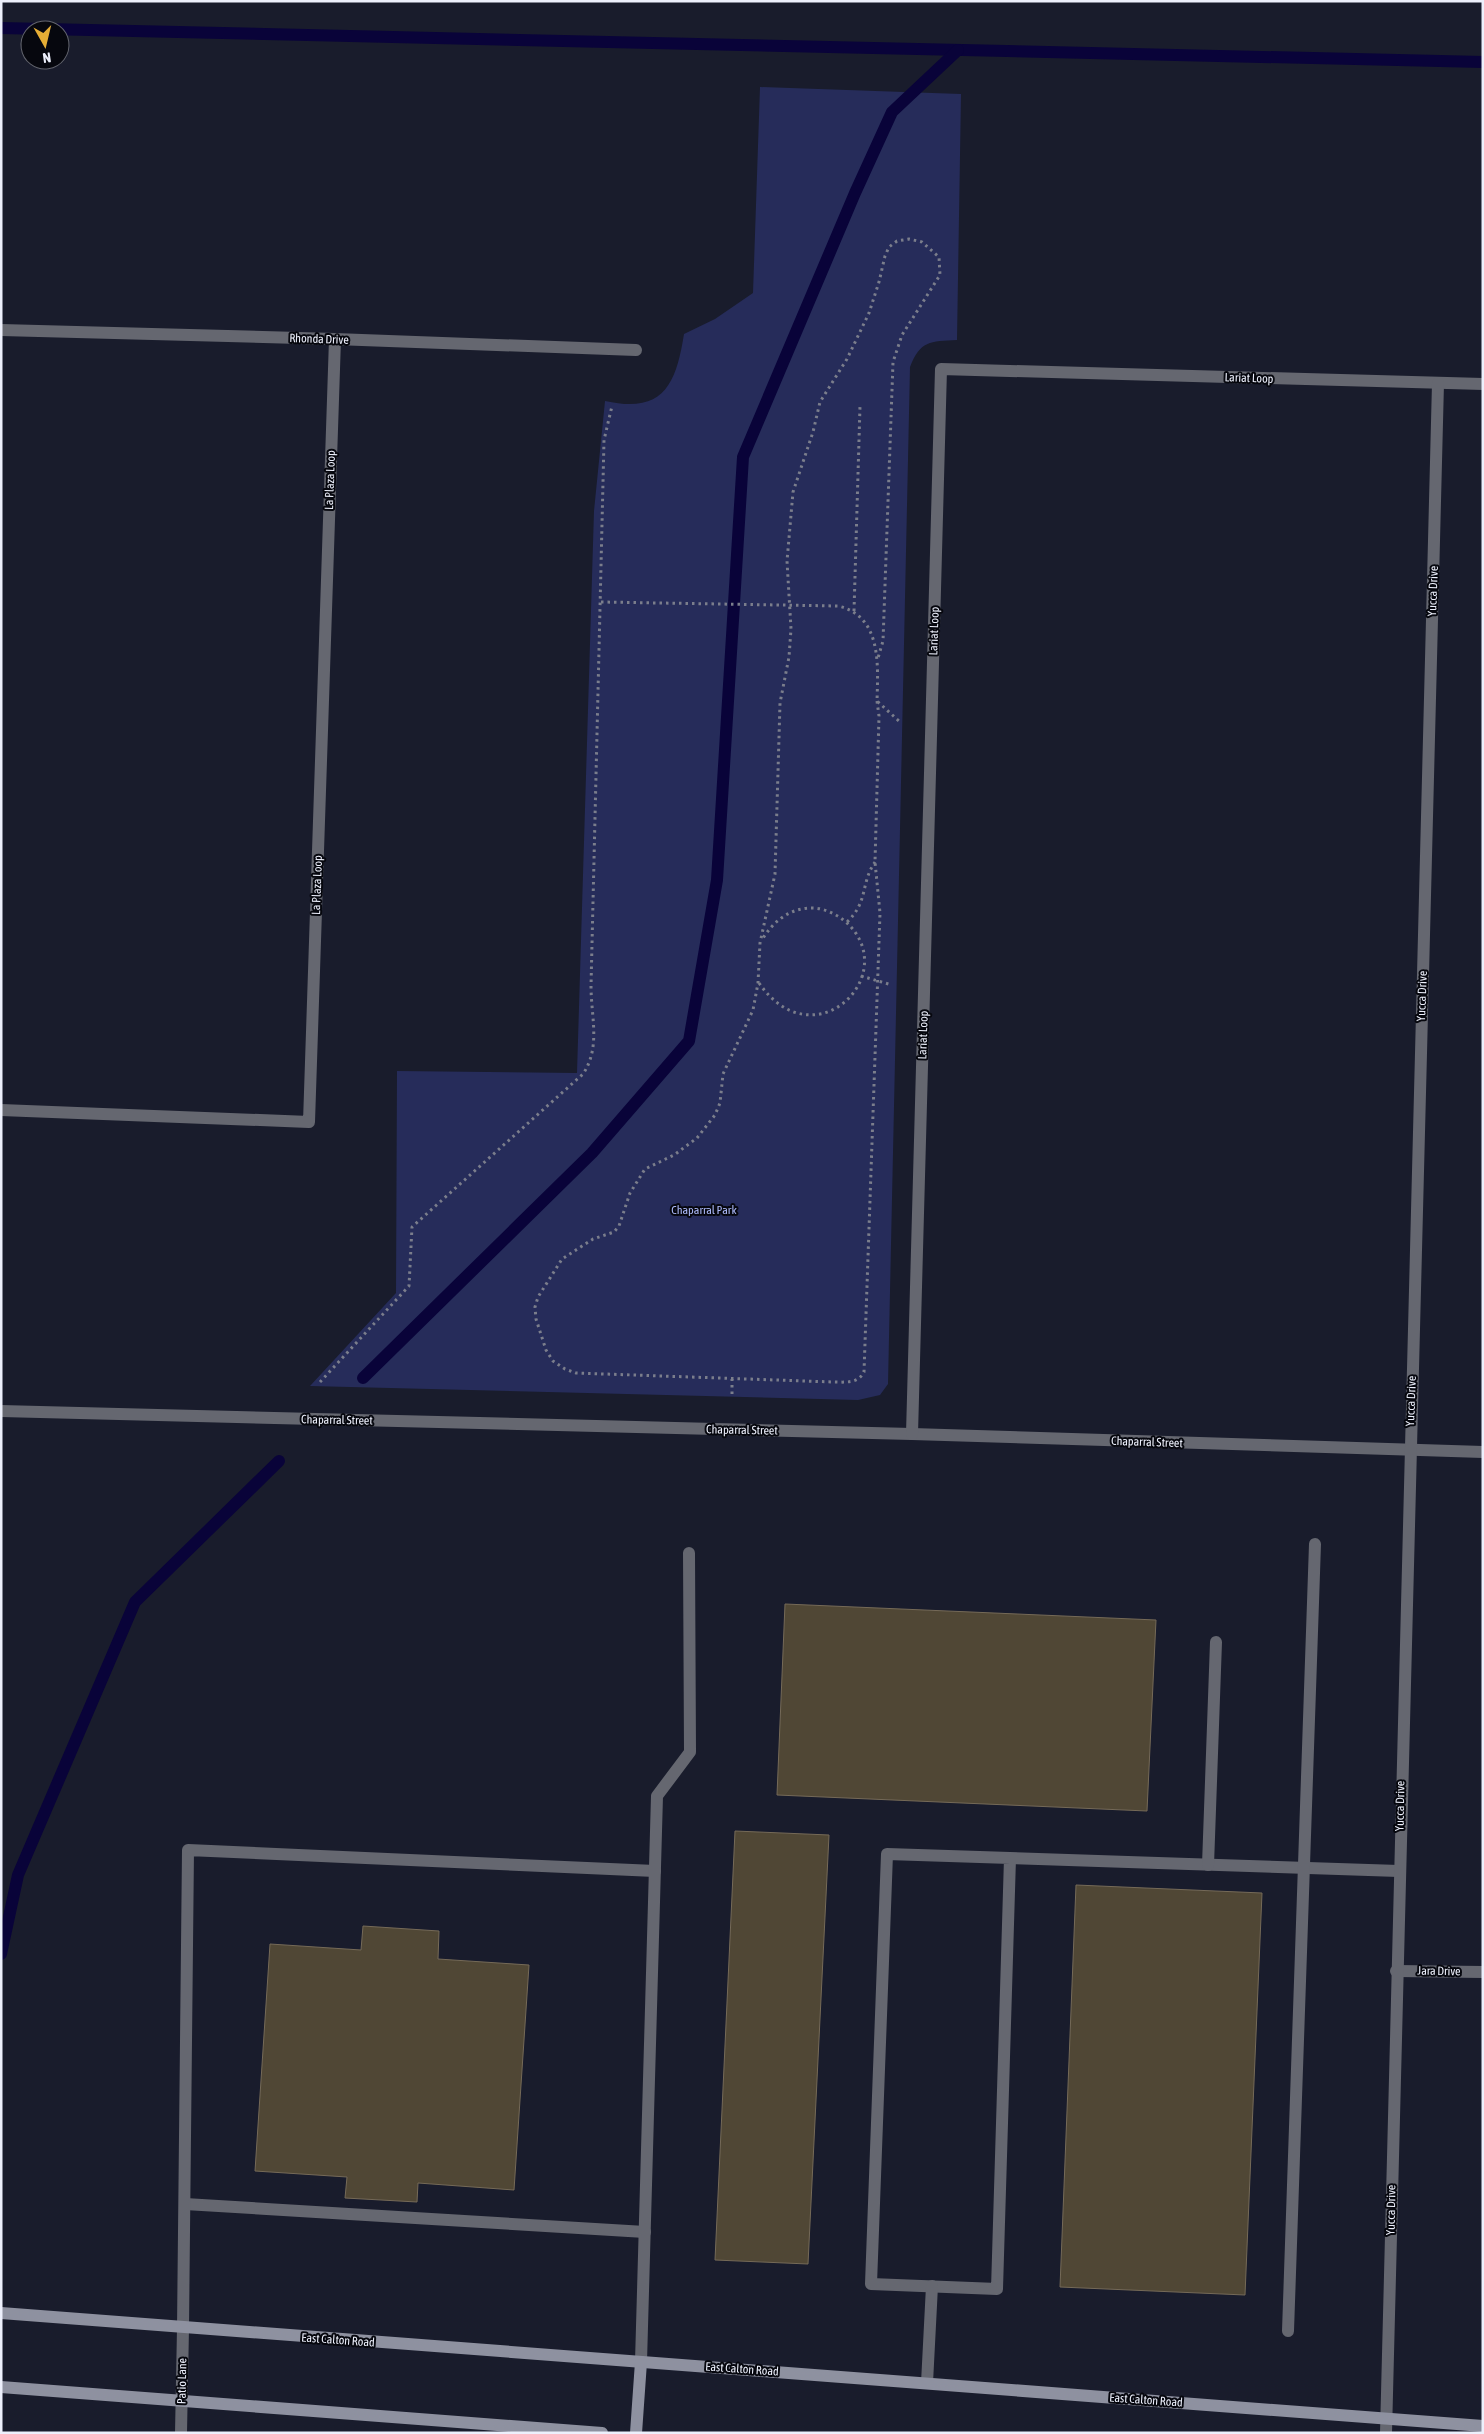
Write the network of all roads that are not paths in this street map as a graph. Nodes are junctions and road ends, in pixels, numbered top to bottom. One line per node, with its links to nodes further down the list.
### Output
1 (1, 330): 2 (street, Rhonda Drive)
2 (335, 339): 3 (street, Rhonda Drive); 6 (street, La Plaza Loop)
3 (636, 350)
4 (1438, 383): 5 (street, Lariat Loop); 8 (street, Lariat Loop); 9 (street, Yucca Drive)
5 (1483, 384)
6 (1, 1110)
7 (1, 1412): 8 (street, Chaparral Street)
8 (912, 1434): 9 (street, Chaparral Street)
9 (1410, 1450): 10 (street, Chaparral Street); 18 (street, Yucca Drive)
10 (1483, 1452)
11 (1314, 1544): 16 (street)
12 (689, 1553): 17 (street)
13 (1216, 1642): 15 (street)
14 (1010, 1858): 15 (street); 23 (street); 23 (street)
15 (1208, 1865): 16 (street)
16 (1302, 1868): 18 (street); 26 (street)
17 (655, 1871): 21 (street, Patio Lane); 22 (street)
18 (1399, 1871): 19 (street, Yucca Drive)
19 (1396, 1971): 20 (street, Jara Drive); 31 (street, Yucca Drive)
20 (1483, 1972)
21 (185, 2204): 22 (street); 25 (street, Patio Lane)
22 (645, 2232): 27 (street)
23 (932, 2286): 28 (street)
24 (1, 2313): 25 (main road, East Calton Road)
25 (183, 2328): 27 (main road, East Calton Road); 30 (street, Patio Lane)
26 (1288, 2331)
27 (641, 2362): 28 (main road, East Calton Road); 37 (main road)
28 (927, 2383): 31 (main road, East Calton Road)
29 (1, 2387): 30 (main road)
30 (182, 2401): 33 (main road); 35 (street, Patio Lane)
31 (1386, 2419): 32 (main road, East Calton Road); 38 (street, Yucca Drive)
32 (1483, 2426)
33 (471, 2428): 34 (main road)
34 (595, 2432): 36 (main road)
35 (181, 2433)
36 (602, 2433)
37 (636, 2433)
38 (1386, 2433)

